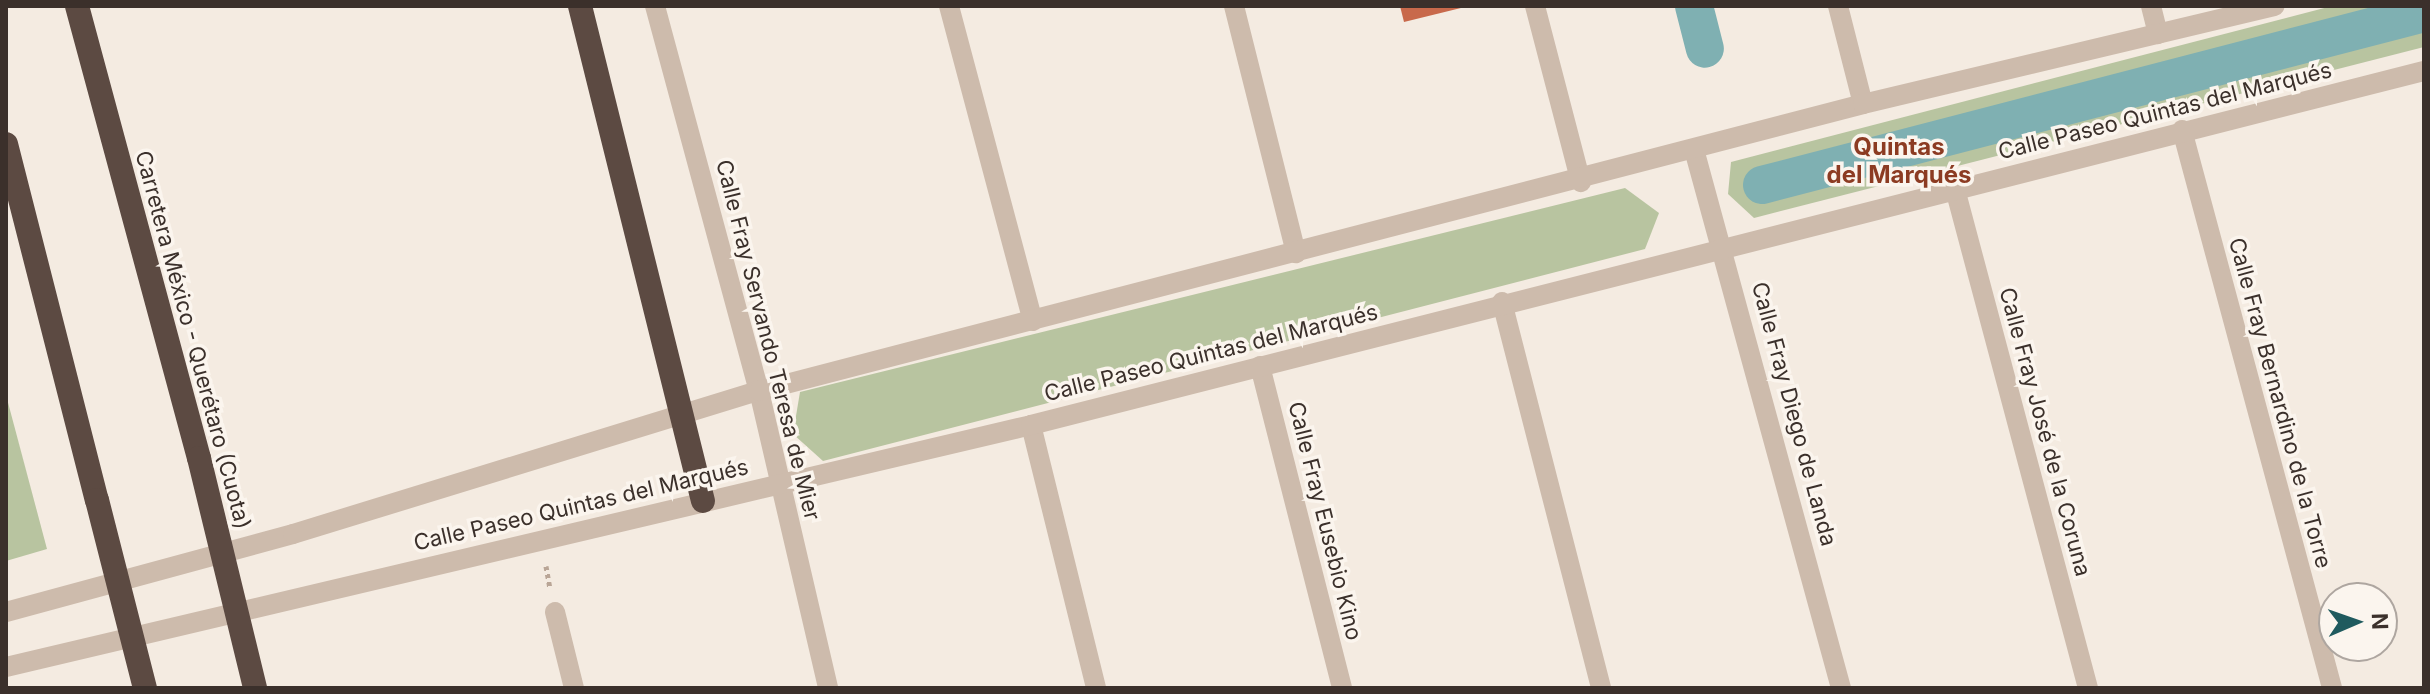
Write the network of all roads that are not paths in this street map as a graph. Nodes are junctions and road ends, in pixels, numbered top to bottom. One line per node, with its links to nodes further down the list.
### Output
1 (77, 6): 35 (highway, Carretera México - Querétaro (Cuota), bridge)
2 (580, 6): 27 (highway)
3 (655, 6): 26 (street, Calle Fray Servando Teresa de Mier)
4 (949, 6): 24 (street)
5 (1234, 6): 21 (street)
6 (1535, 6): 17 (street)
7 (1838, 6): 13 (street)
8 (2151, 6): 10 (street)
9 (2275, 6): 10 (street, Calle Paseo Quintas del Marqués)
10 (2158, 34): 13 (street, Calle Paseo Quintas del Marqués)
11 (2421, 71): 12 (street); 14 (street, Calle Paseo Quintas del Marqués)
12 (2424, 93)
13 (1863, 104): 16 (street, Calle Paseo Quintas del Marqués)
14 (2182, 130): 18 (street, Calle Paseo Quintas del Marqués); 43 (street, Calle Fray Bernardino de la Torre)
15 (6, 144): 22 (highway)
16 (1695, 153): 17 (street, Calle Paseo Quintas del Marqués); 20 (street, Calle Fray Diego de Landa)
17 (1581, 182): 21 (street, Calle Paseo Quintas del Marqués)
18 (1955, 189): 20 (street, Calle Paseo Quintas del Marqués); 42 (street, Calle Fray José de la Coruna)
19 (6, 190): 22 (highway)
20 (1726, 249): 23 (street, Calle Paseo Quintas del Marqués); 41 (street, Calle Fray Diego de Landa)
21 (1296, 253): 24 (street, Calle Paseo Quintas del Marqués)
22 (46, 302): 34 (highway, bridge)
23 (1502, 302): 25 (street, Calle Paseo Quintas del Marqués); 40 (street)
24 (1033, 321): 26 (street, Calle Paseo Quintas del Marqués)
25 (1260, 366): 28 (street, Calle Paseo Quintas del Marqués); 39 (street, Calle Fray Eusebio Kino)
26 (759, 391): 27 (street, Calle Paseo Quintas del Marqués); 29 (street, Calle Fray Servando Teresa de Mier)
27 (685, 414): 30 (highway); 31 (street, Calle Paseo Quintas del Marqués)
28 (1031, 425): 29 (street, Calle Paseo Quintas del Marqués); 38 (street)
29 (781, 483): 30 (street, Calle Paseo Quintas del Marqués); 37 (street, Calle Fray Servando Teresa de Mier)
30 (703, 501): 33 (street, Calle Paseo Quintas del Marqués)
31 (6, 612)
32 (555, 612): 36 (street)
33 (6, 667)
34 (145, 688)
35 (255, 688)
36 (574, 688)
37 (828, 688)
38 (1096, 688)
39 (1342, 688)
40 (1601, 688)
41 (1841, 688)
42 (2088, 688)
43 (2332, 688)

